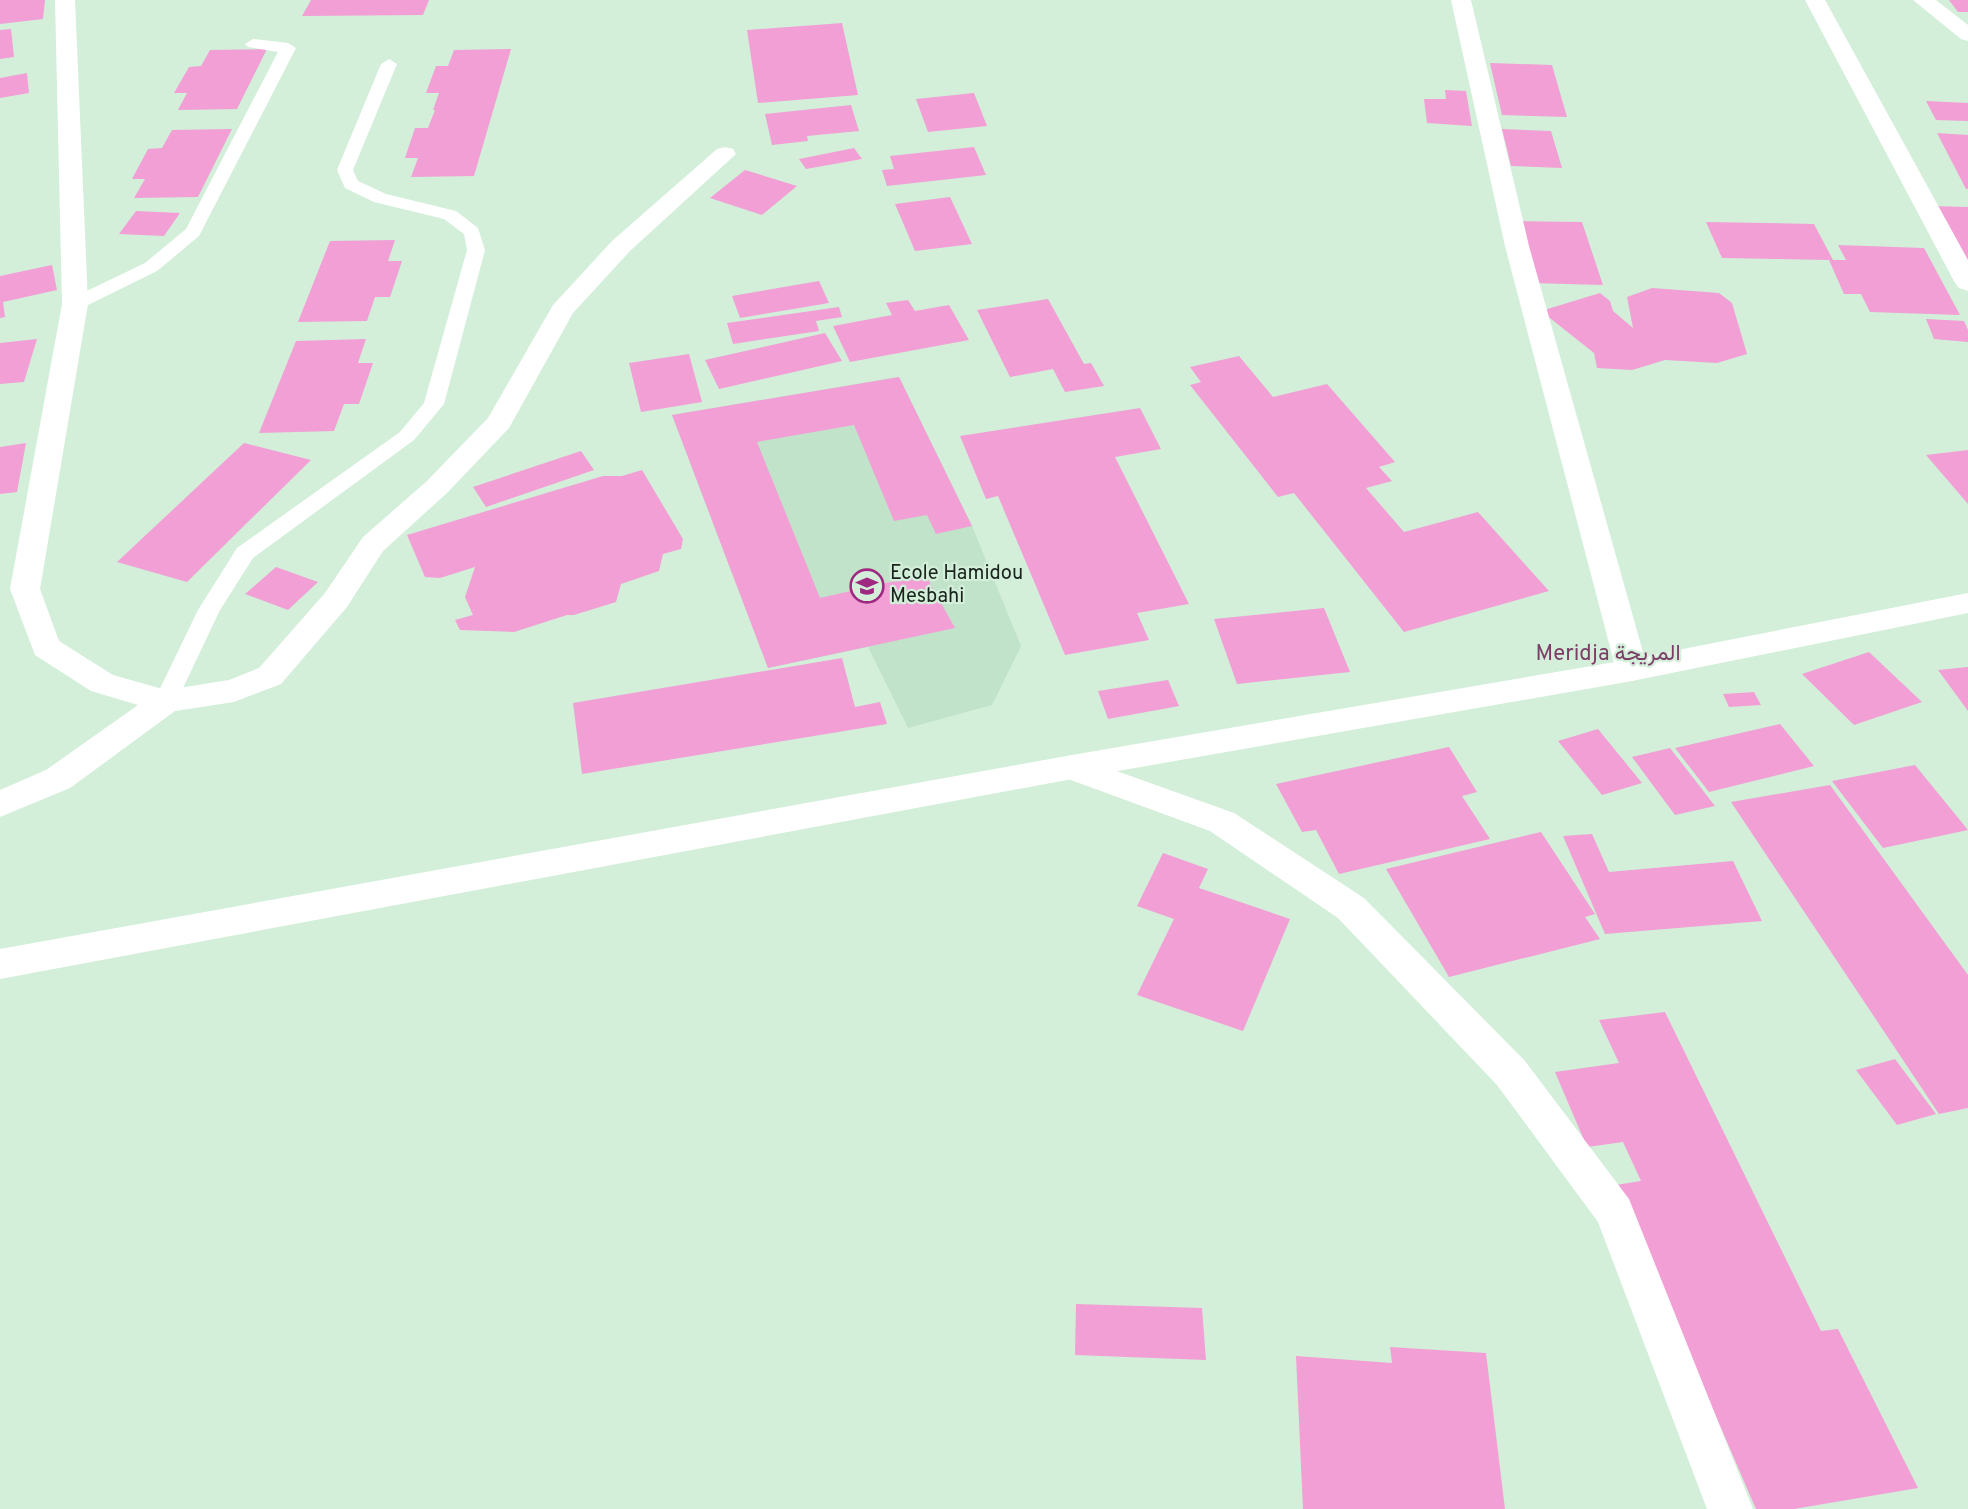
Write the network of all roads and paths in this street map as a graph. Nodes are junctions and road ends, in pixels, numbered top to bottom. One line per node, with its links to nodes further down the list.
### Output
1 (65, 0): 10 (street)
2 (1461, 0): 12 (street)
3 (1815, 0): 9 (street)
4 (1923, 0): 5 (street)
5 (1968, 35)
6 (253, 44): 10 (lane)
7 (389, 64): 13 (lane)
8 (725, 154): 13 (street)
9 (1968, 283)
10 (75, 304): 13 (street)
11 (1968, 603): 12 (street)
12 (1632, 670): 14 (street)
13 (166, 701): 15 (street)
14 (1072, 767): 16 (street); 17 (street)
15 (0, 804)
16 (0, 964)
17 (1730, 1509)

